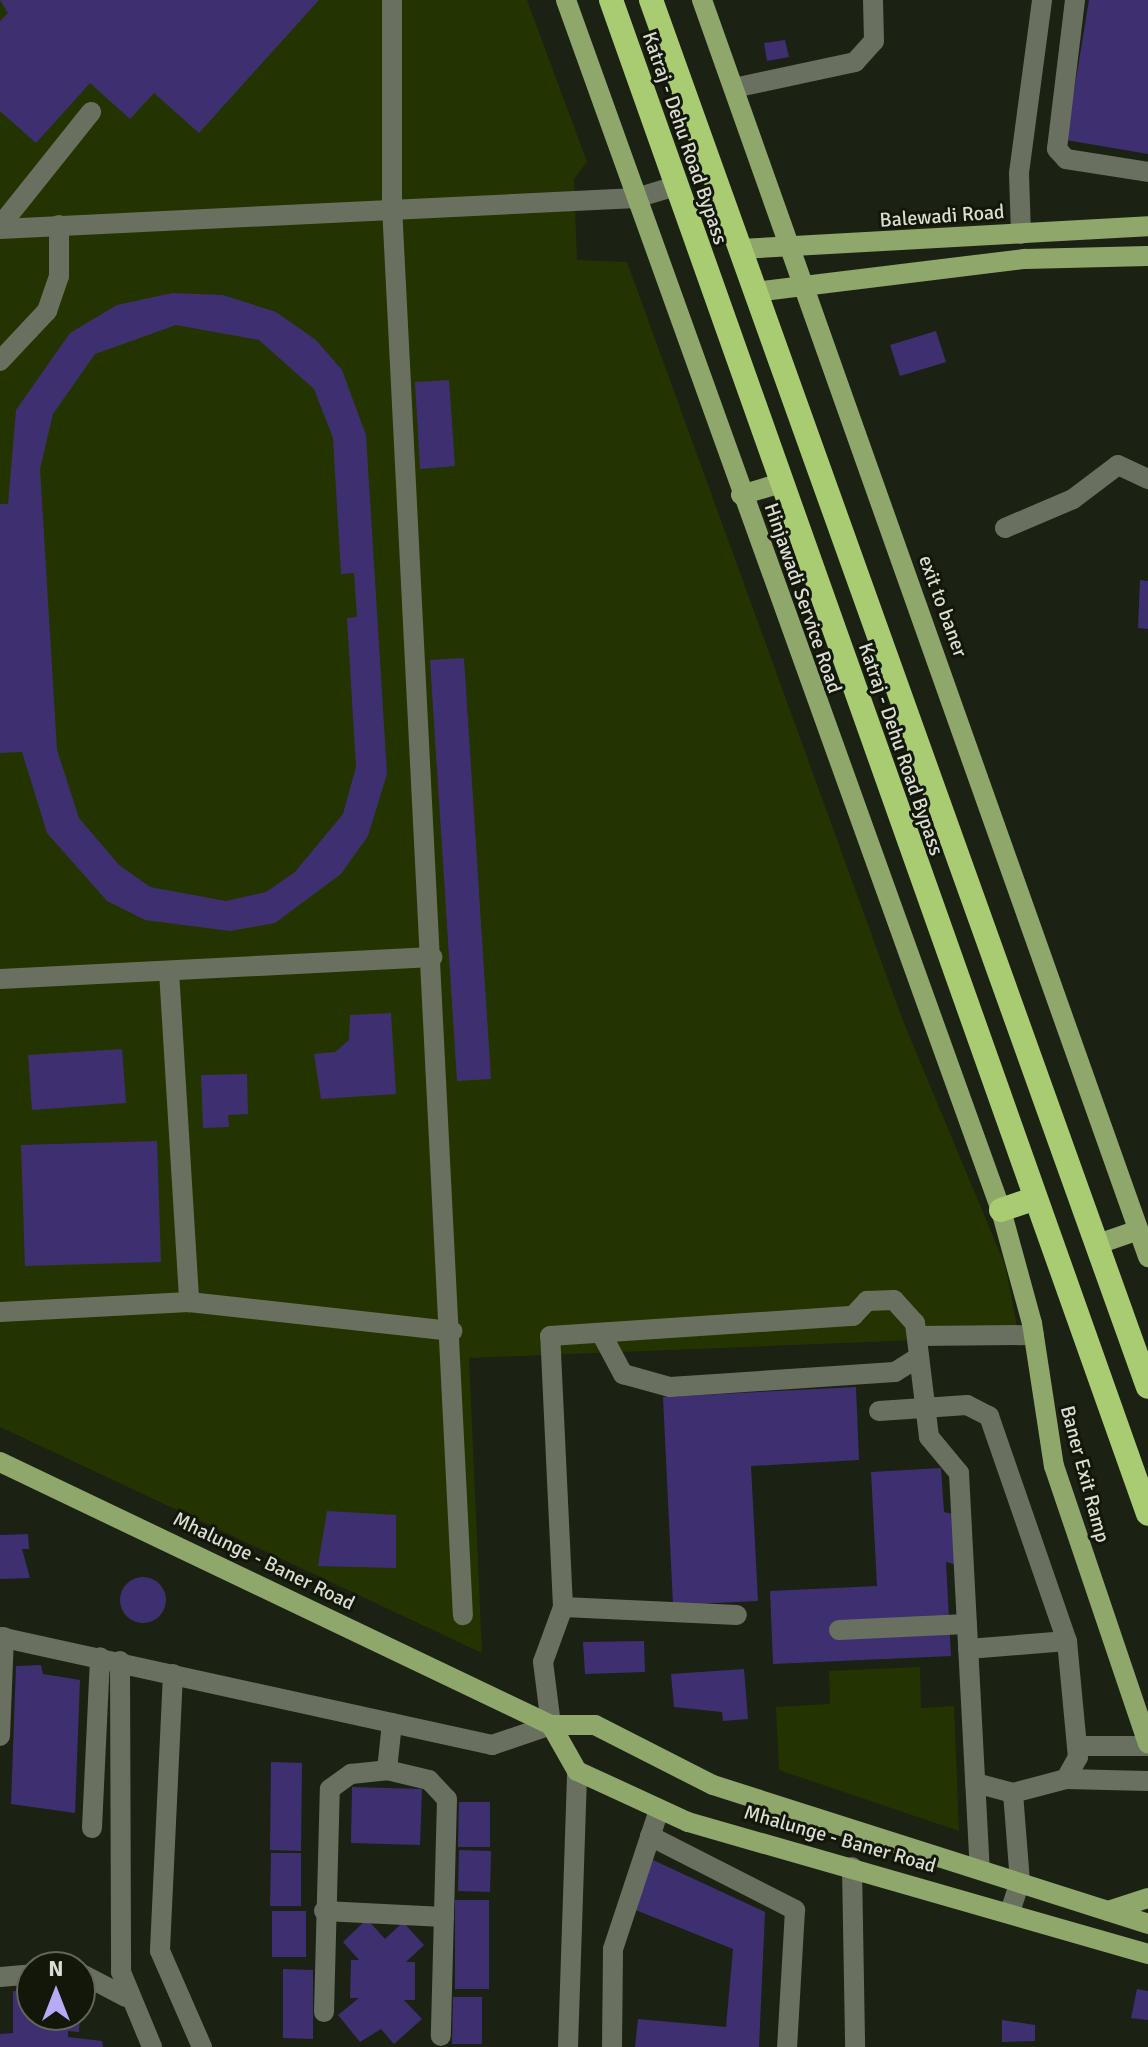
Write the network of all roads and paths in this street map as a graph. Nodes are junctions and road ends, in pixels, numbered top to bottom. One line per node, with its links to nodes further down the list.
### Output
1 (392, 0): 14 (street)
2 (566, 0): 13 (main road, Hinjawadi Service Road)
3 (611, 0): 12 (highway, Katraj - Dehu Road Bypass)
4 (651, 0): 20 (highway, Katraj - Dehu Road Bypass)
5 (702, 0): 9 (main road, exit to baner)
6 (873, 0): 9 (street)
7 (1042, 0): 18 (street)
8 (1075, 0): 11 (street)
9 (734, 88): 19 (main road, exit to baner)
10 (91, 112): 17 (street)
11 (1148, 172)
12 (676, 186): 13 (street); 26 (highway, Katraj - Dehu Road Bypass)
13 (636, 198): 14 (street); 27 (main road, Hinjawadi Service Road)
14 (392, 206): 15 (street); 29 (street)
15 (59, 225): 17 (street); 24 (street)
16 (1148, 226): 18 (main road, Balewadi Road)
17 (0, 228)
18 (1021, 234): 19 (main road, Balewadi Road)
19 (790, 248): 20 (main road, Balewadi Road); 22 (main road, exit to baner)
20 (740, 249): 23 (highway, Katraj - Dehu Road Bypass)
21 (1148, 256): 22 (main road)
22 (803, 284): 23 (main road); 35 (main road, exit to baner)
23 (755, 292): 36 (highway, Katraj - Dehu Road Bypass)
24 (0, 361)
25 (1148, 479): 28 (street)
26 (781, 483): 27 (main road); 32 (highway, Katraj - Dehu Road Bypass)
27 (741, 495): 33 (main road, Hinjawadi Service Road)
28 (1005, 528)
29 (432, 957): 30 (street); 40 (street)
30 (169, 971): 31 (street); 38 (street)
31 (0, 979)
32 (1035, 1198): 33 (highway); 49 (highway, Katraj - Dehu Road Bypass)
33 (1001, 1210): 42 (main road, Baner Exit Ramp)
34 (1148, 1211): 35 (street)
35 (1135, 1231): 36 (main road); 37 (main road)
36 (1098, 1244): 45 (highway, Katraj - Dehu Road Bypass)
37 (1148, 1257)
38 (189, 1302): 39 (street); 40 (street)
39 (0, 1312)
40 (452, 1331): 51 (street)
41 (601, 1333): 43 (street); 44 (street); 50 (street)
42 (1034, 1335): 43 (street); 63 (main road, Baner Exit Ramp)
43 (917, 1336): 44 (street)
44 (914, 1360): 46 (street)
45 (1148, 1387)
46 (920, 1408): 47 (street); 53 (street); 56 (street)
47 (879, 1411)
48 (0, 1462): 61 (main road, Mhalunge - Baner Road)
49 (1148, 1514)
50 (563, 1607): 52 (street); 61 (street)
51 (463, 1615)
52 (737, 1615)
53 (967, 1624): 54 (street); 57 (street)
54 (839, 1630)
55 (2, 1637): 58 (street); 62 (street)
56 (1067, 1641): 57 (street); 64 (street)
57 (968, 1649): 69 (street)
58 (110, 1659): 59 (street); 72 (street); 86 (street)
59 (173, 1674): 60 (street); 90 (street)
60 (392, 1723): 61 (street); 65 (street)
61 (551, 1725): 66 (main road); 74 (main road, Mhalunge - Baner Road)
62 (0, 1736)
63 (1148, 1744): 64 (street)
64 (1077, 1746): 67 (street)
65 (387, 1770): 79 (street); 82 (street)
66 (577, 1771): 71 (main road, Mhalunge - Baner Road); 91 (street)
67 (1066, 1779): 68 (street); 70 (street)
68 (1148, 1781)
69 (975, 1783): 70 (street); 75 (street)
70 (1013, 1793): 77 (street)
71 (659, 1810): 73 (street); 76 (main road, Mhalunge - Baner Road)
72 (92, 1828)
73 (650, 1836): 92 (street); 93 (street)
74 (882, 1836): 75 (main road, Mhalunge - Baner Road); 76 (main road)
75 (980, 1868): 77 (main road, Mhalunge - Baner Road)
76 (861, 1870): 81 (main road, Mhalunge - Baner Road); 94 (street)
77 (1020, 1882): 80 (main road, Mhalunge - Baner Road); 81 (street)
78 (1148, 1898): 80 (main road)
79 (324, 1911): 82 (street); 87 (street)
80 (1108, 1911): 83 (main road, Mhalunge - Baner Road)
81 (1010, 1912): 84 (main road, Mhalunge - Baner Road)
82 (444, 1917): 88 (street)
83 (1148, 1924)
84 (1148, 1954)
85 (96, 1981): 86 (street)
86 (126, 1997): 89 (street)
87 (324, 2012)
88 (441, 2036)
89 (152, 2047)
90 (202, 2047)
91 (568, 2047)
92 (612, 2047)
93 (787, 2047)
94 (855, 2047)

